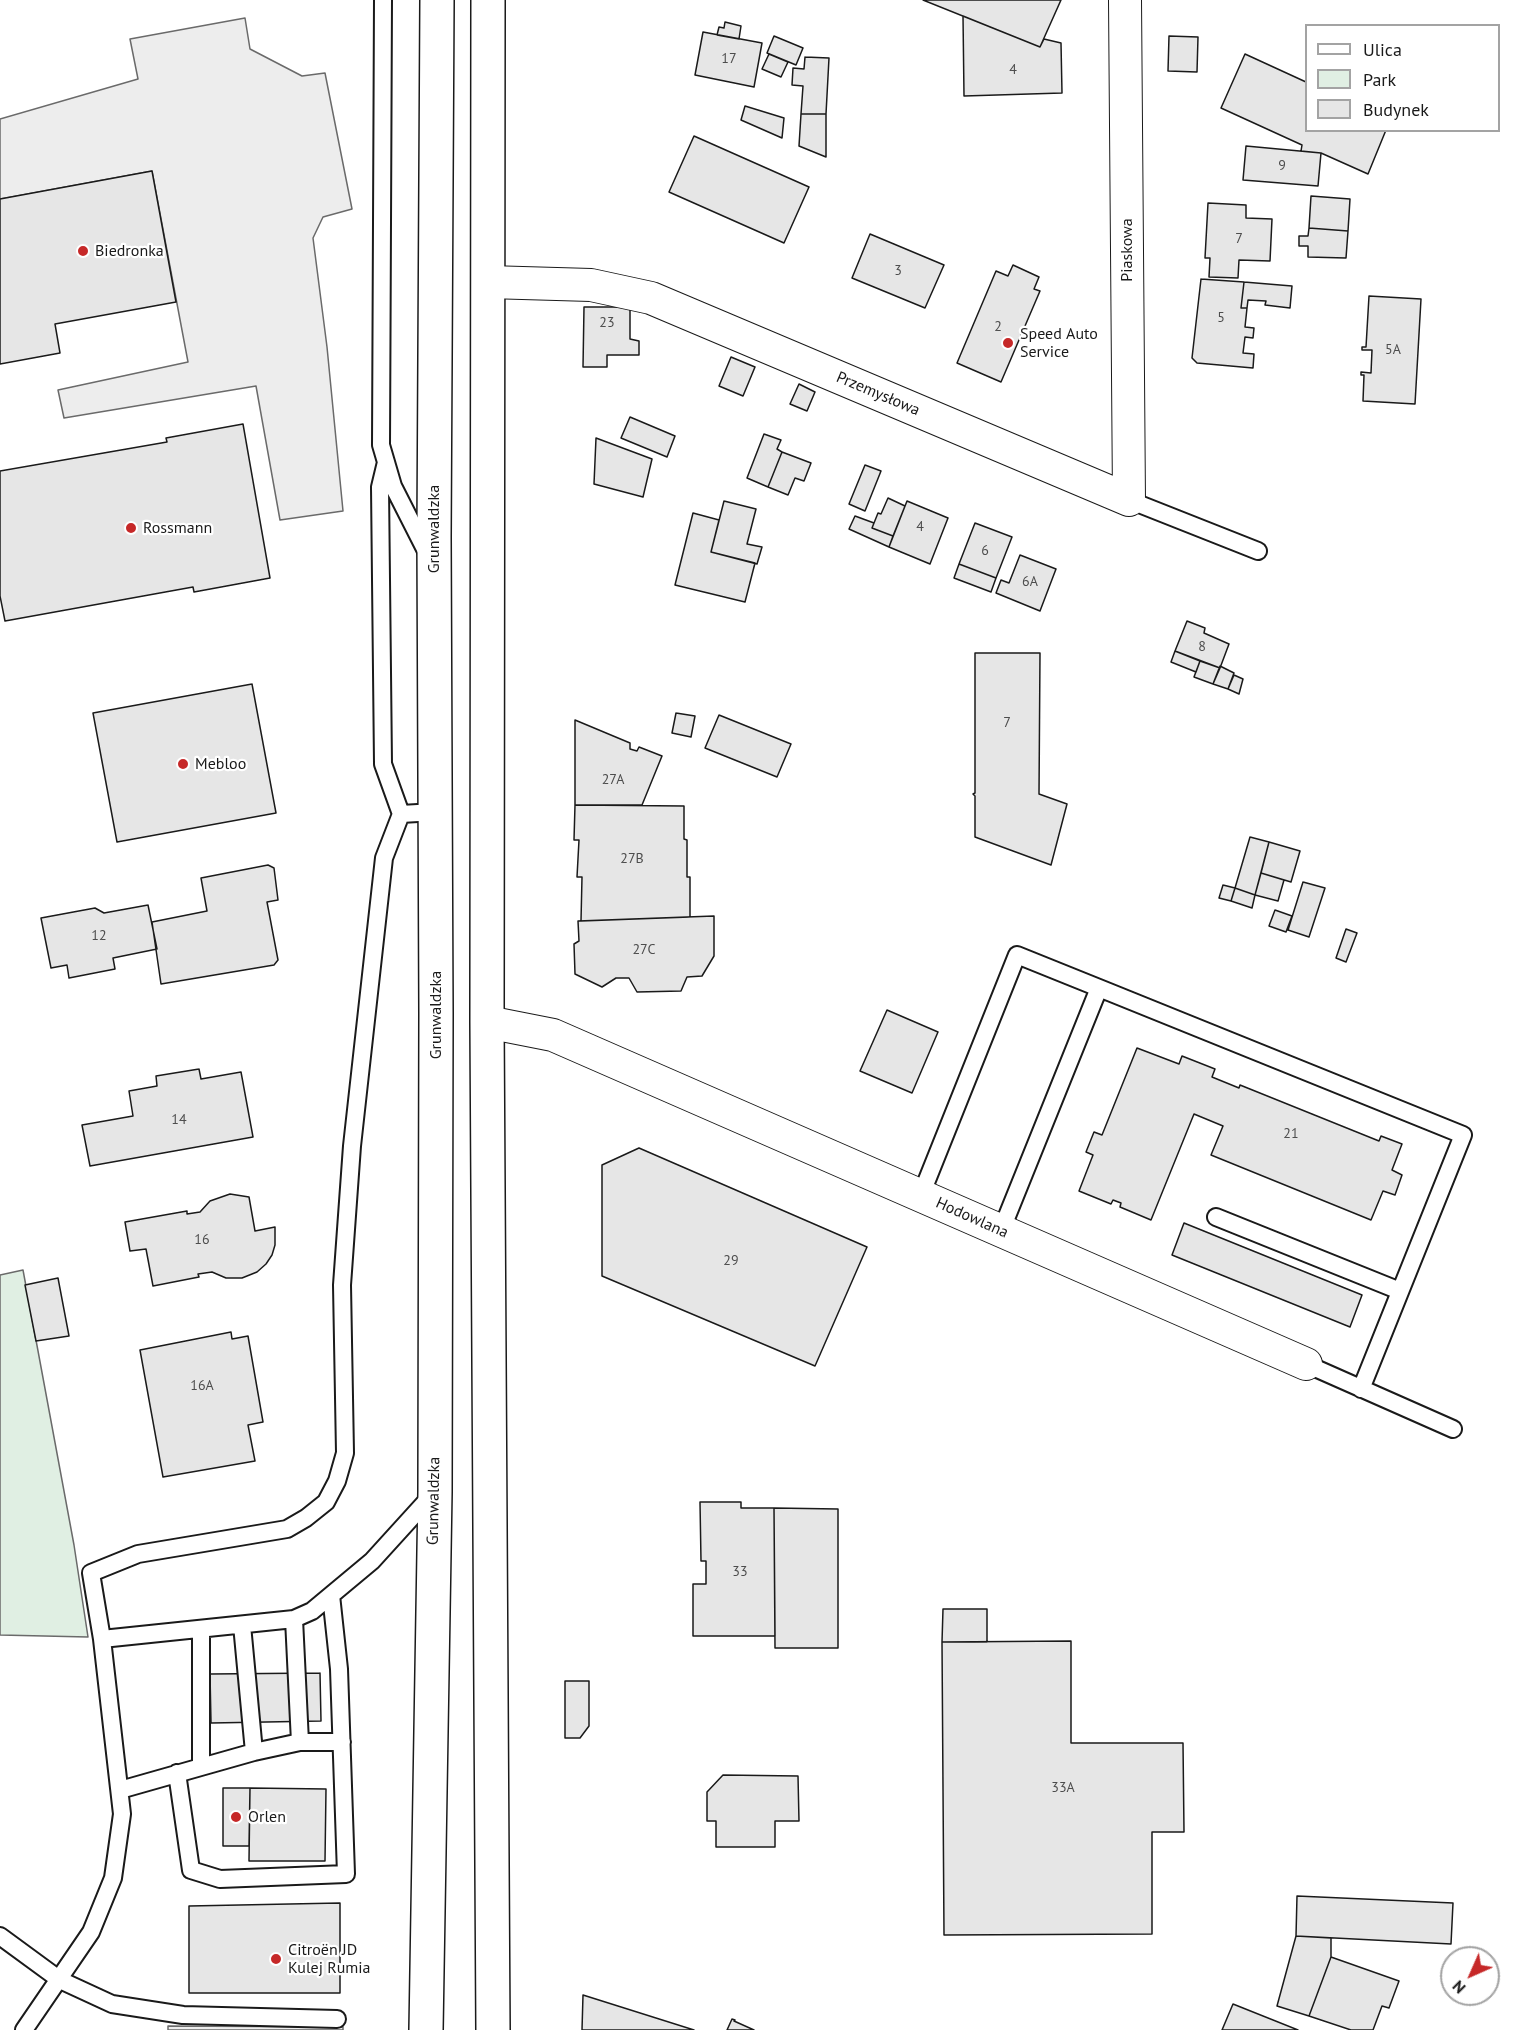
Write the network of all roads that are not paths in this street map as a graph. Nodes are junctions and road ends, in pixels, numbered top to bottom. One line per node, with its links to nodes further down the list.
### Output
1 (383, 0): 6 (lane)
2 (436, 0): 9 (main road, Grunwaldzka)
3 (488, 0): 5 (main road)
4 (1125, 0): 7 (street, Piaskowa)
5 (488, 282): 7 (street, Przemysłowa); 13 (main road)
6 (386, 462): 9 (lane); 11 (lane)
7 (1129, 500): 8 (lane, Przemysłowa)
8 (1258, 551)
9 (434, 566): 10 (main road, Grunwaldzka)
10 (435, 812): 11 (lane); 21 (main road, Grunwaldzka)
11 (400, 814): 26 (lane)
12 (1099, 988): 14 (lane); 16 (lane); 17 (lane)
13 (487, 1022): 14 (street, Hodowlana); 38 (main road)
14 (921, 1196): 16 (street, Hodowlana)
15 (1216, 1217): 17 (lane)
16 (1001, 1231): 18 (street, Hodowlana)
17 (1400, 1291): 19 (lane)
18 (1306, 1364): 19 (lane, Hodowlana)
19 (1361, 1389): 20 (lane, Hodowlana)
20 (1454, 1429)
21 (435, 1492): 22 (lane); 37 (main road, Grunwaldzka)
22 (331, 1595): 23 (lane); 28 (lane)
23 (294, 1619): 24 (lane); 27 (lane)
24 (242, 1625): 25 (lane); 29 (lane)
25 (201, 1629): 26 (lane); 30 (lane)
26 (102, 1639): 32 (lane)
27 (300, 1742): 28 (lane); 29 (lane)
28 (342, 1742): 31 (lane)
29 (254, 1752): 30 (lane)
30 (201, 1767): 31 (lane)
31 (177, 1773): 32 (lane)
32 (120, 1790): 34 (lane)
33 (0, 1936): 34 (lane)
34 (60, 1980): 35 (lane); 36 (lane)
35 (337, 2019)
36 (24, 2030)
37 (426, 2030)
38 (493, 2030)

